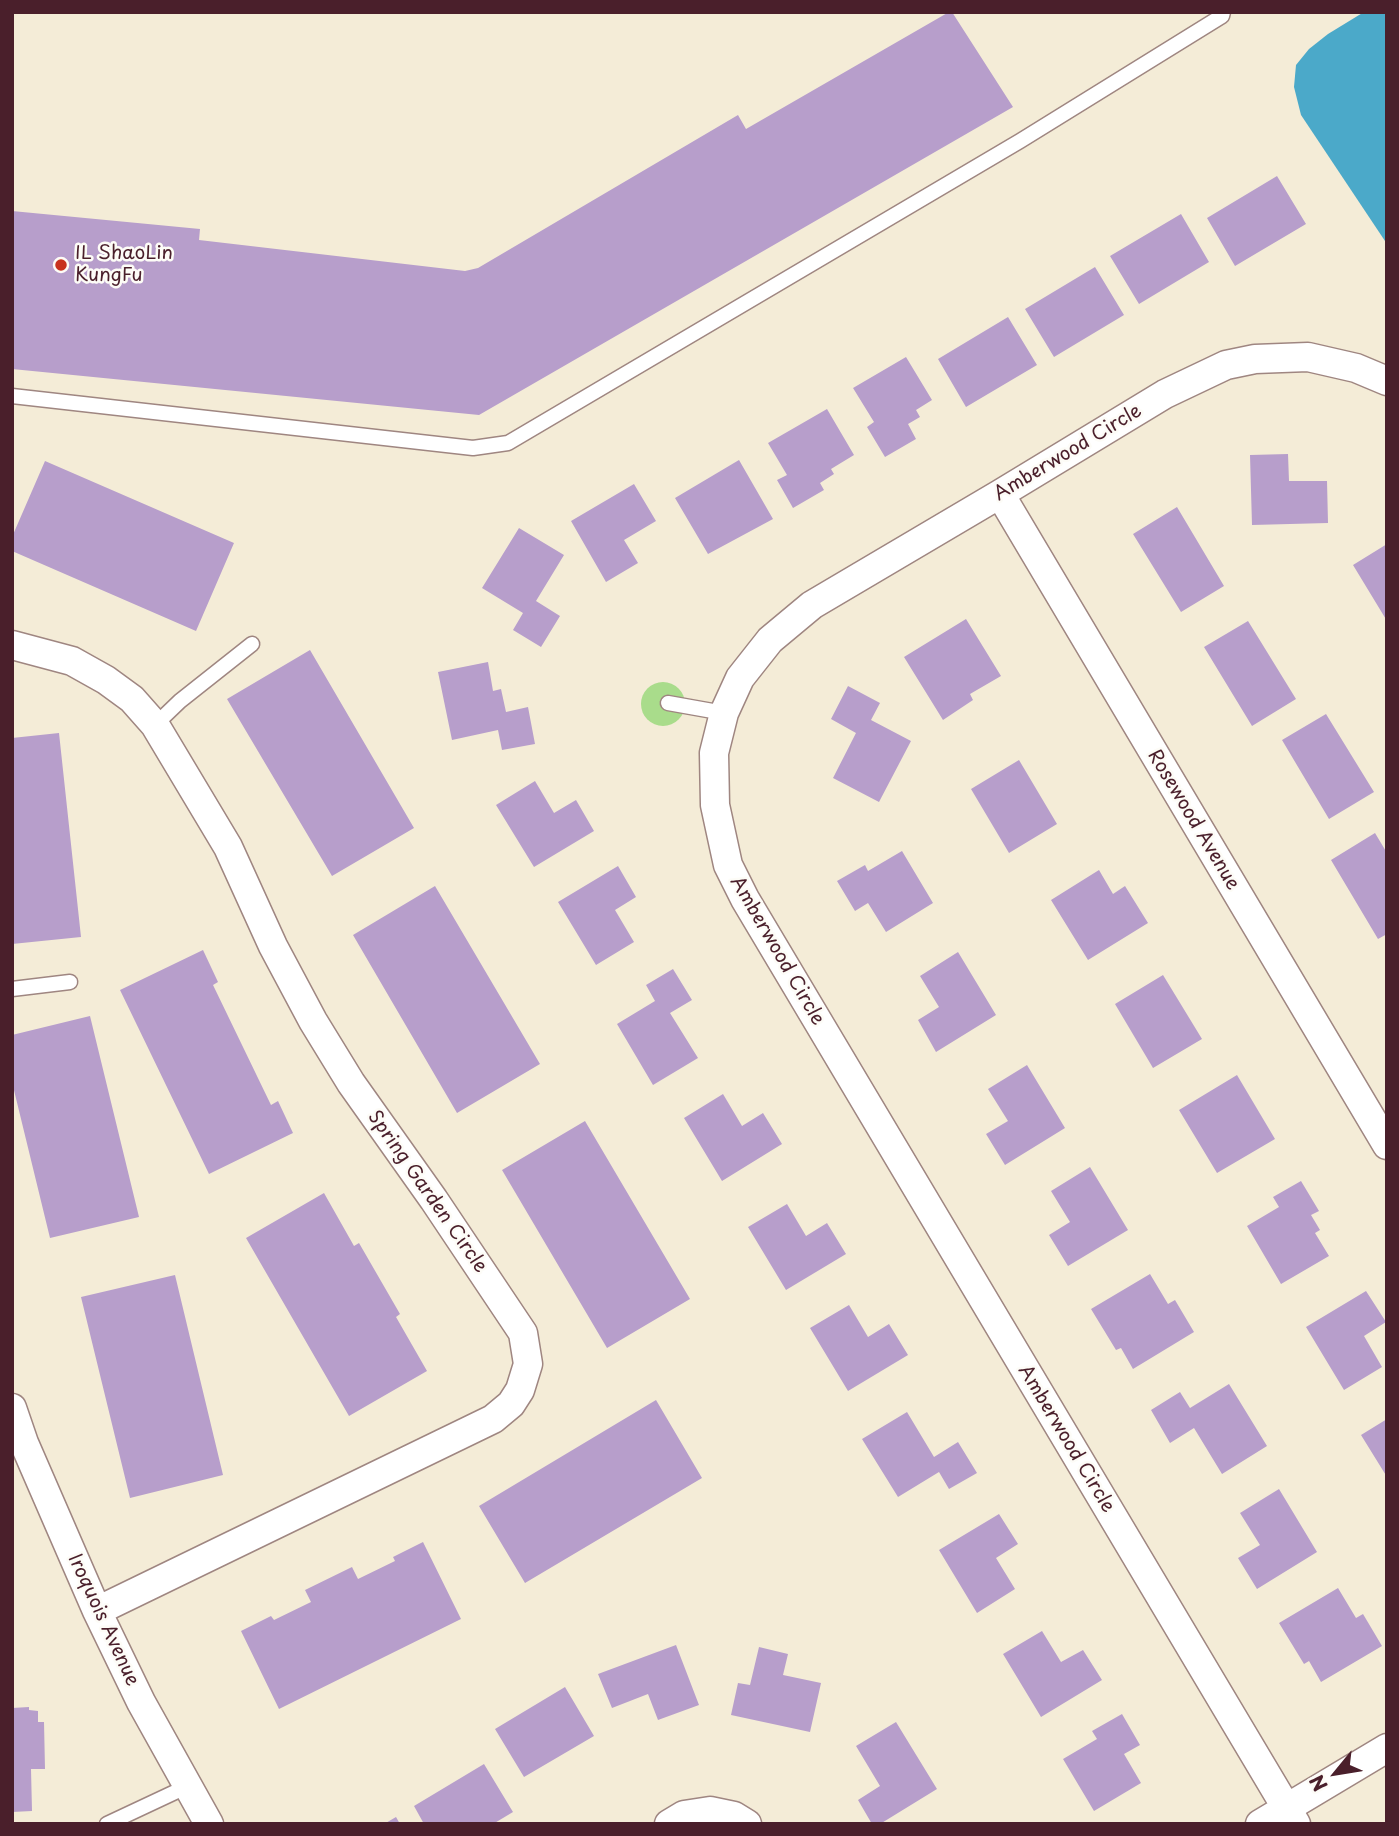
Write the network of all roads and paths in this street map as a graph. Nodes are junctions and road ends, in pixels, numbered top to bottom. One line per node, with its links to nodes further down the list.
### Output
1 (1223, 12): 3 (lane)
2 (1387, 381): 4 (street, Amberwood Circle)
3 (12, 396)
4 (1000, 494): 8 (street, Amberwood Circle); 12 (street, Rosewood Avenue)
5 (252, 644): 9 (lane)
6 (12, 646): 9 (street, Spring Garden Circle)
7 (668, 703): 8 (lane)
8 (724, 713): 17 (street, Amberwood Circle)
9 (155, 725): 14 (street, Spring Garden Circle)
10 (70, 982): 11 (lane)
11 (12, 989)
12 (1387, 1145)
13 (12, 1408): 14 (street, Iroquois Avenue)
14 (97, 1611): 16 (street, Iroquois Avenue)
15 (1387, 1748): 17 (street)
16 (188, 1786): 18 (lane); 19 (street, Iroquois Avenue)
17 (1291, 1816): 22 (street)
18 (107, 1824)
19 (209, 1824)
20 (669, 1824): 21 (street)
21 (747, 1824)
22 (1260, 1824)

